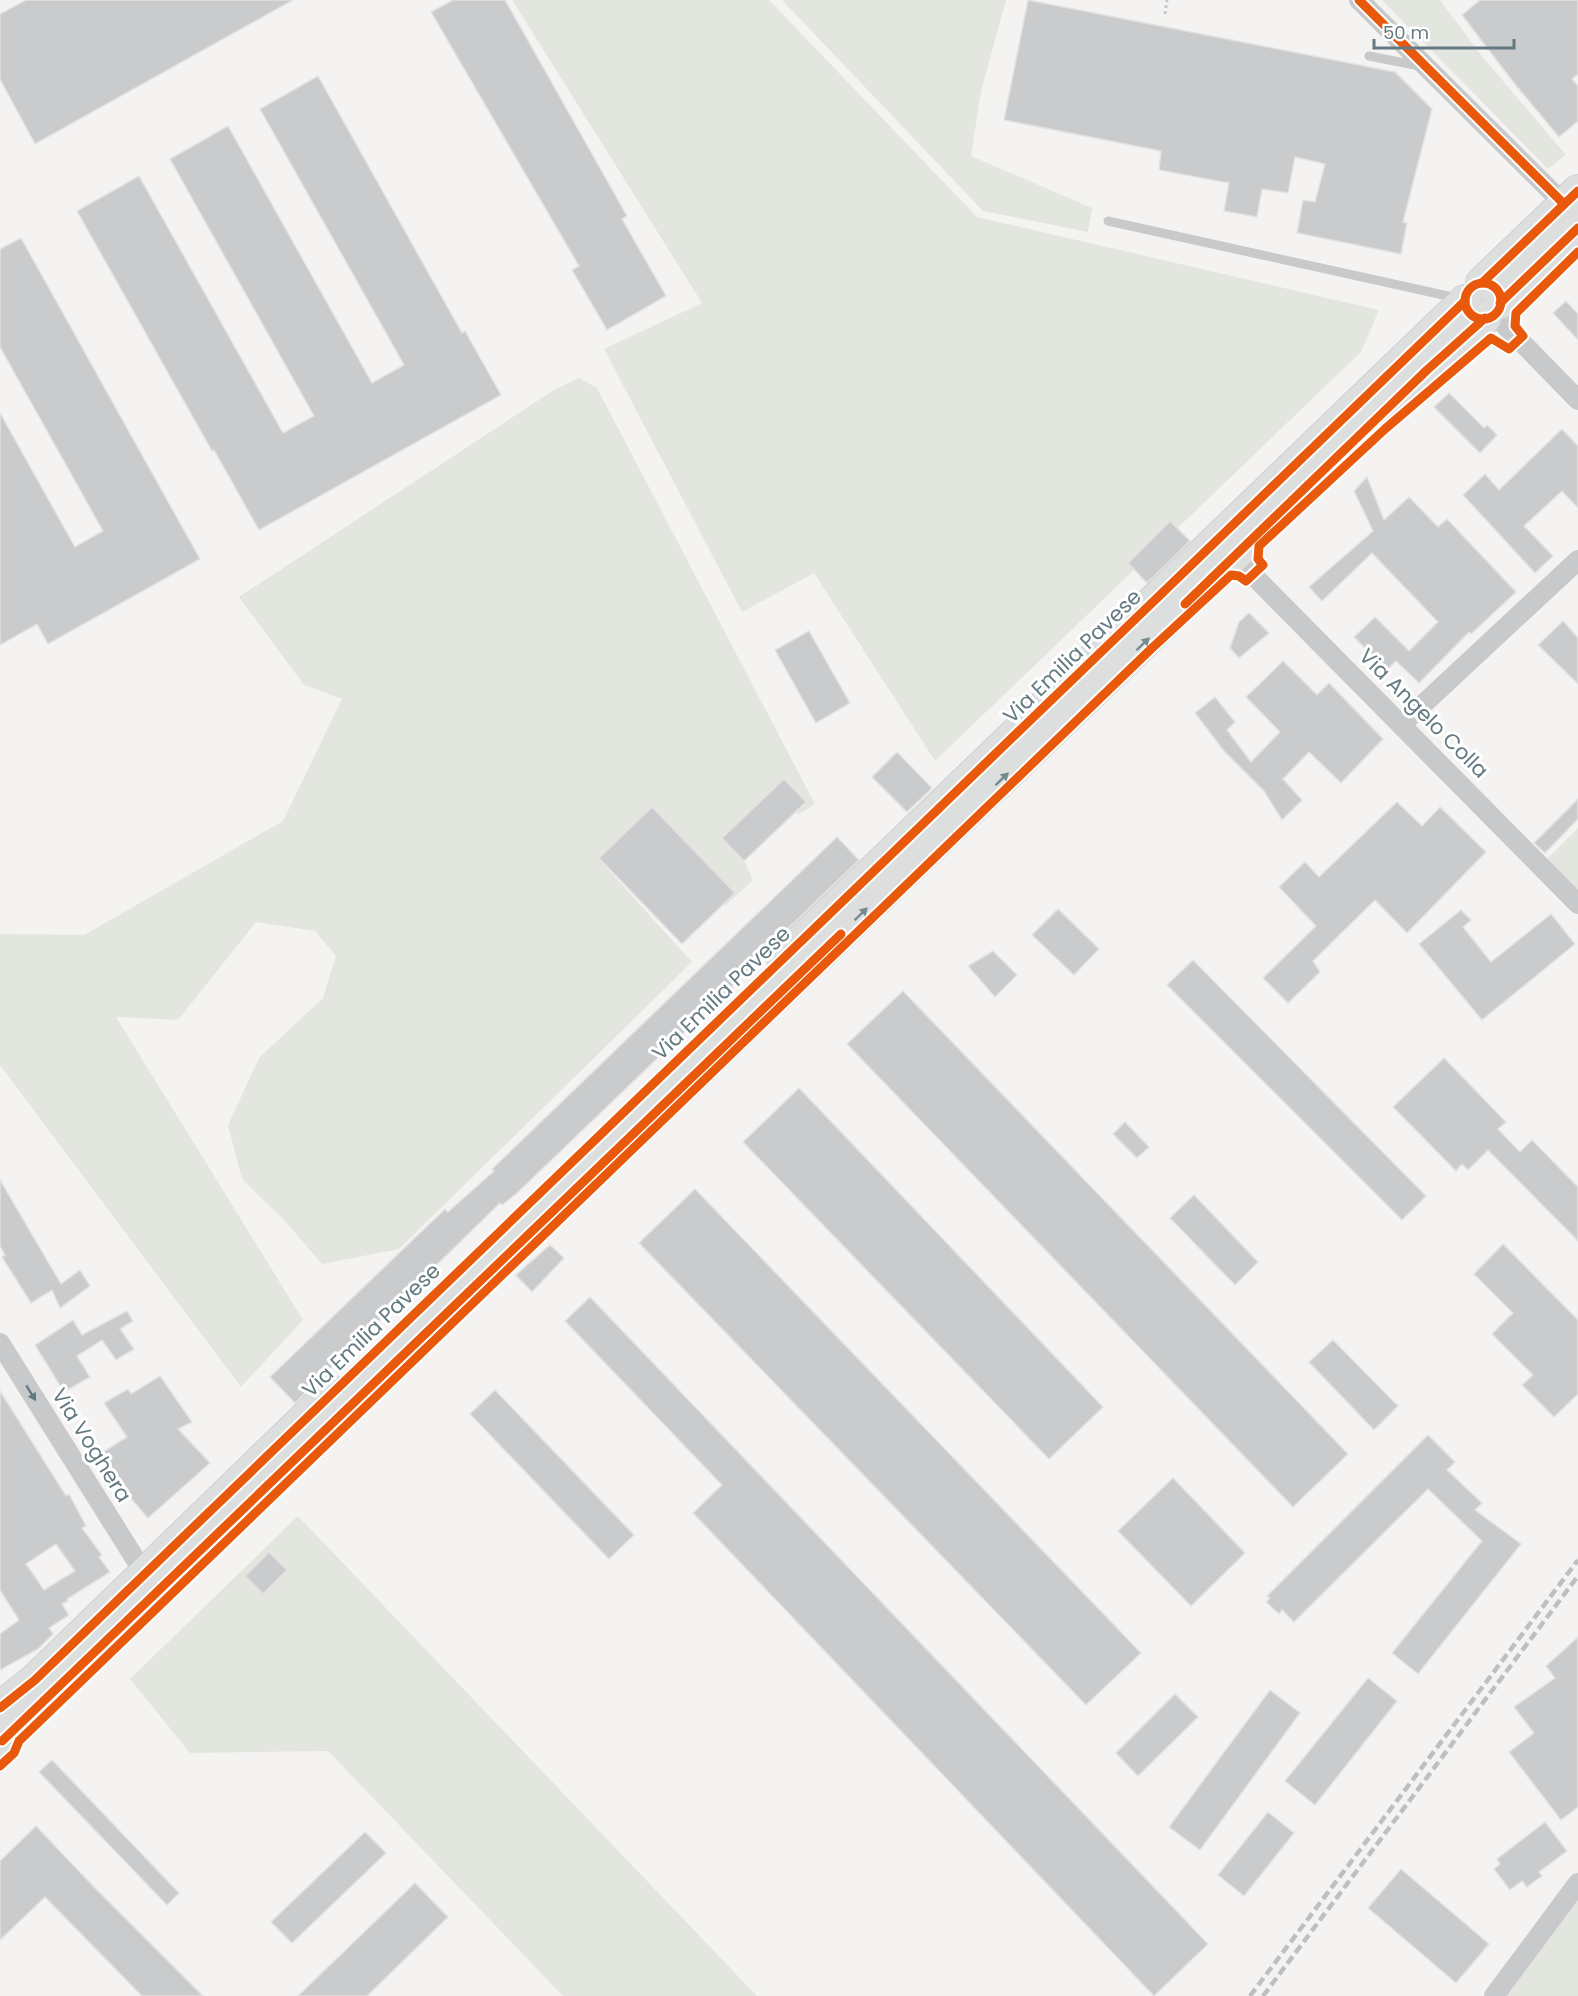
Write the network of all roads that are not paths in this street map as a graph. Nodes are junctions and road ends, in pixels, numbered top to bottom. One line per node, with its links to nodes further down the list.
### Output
1 (1359, 0): 3 (street)
2 (1369, 56): 3 (lane)
3 (1427, 67): 4 (street)
4 (1573, 208): 6 (main road, Via Emilia Pavese)
5 (1108, 221): 6 (lane)
6 (1485, 304): 7 (street); 8 (main road, Via Emilia Pavese); 13 (main road, Via Emilia Pavese)
7 (1578, 400)
8 (1234, 556): 10 (street, Via Angelo Colla); 15 (main road, Via Emilia Pavese, one-way to 8)
9 (1578, 560): 10 (street)
10 (1402, 724): 11 (street, Via Angelo Colla)
11 (1578, 904)
12 (0, 1343): 13 (street, Via Voghera, one-way to 13)
13 (144, 1573): 14 (main road, Via Emilia Pavese)
14 (0, 1708)
15 (1, 1741)
16 (1578, 1883): 17 (street)
17 (1494, 1996)

